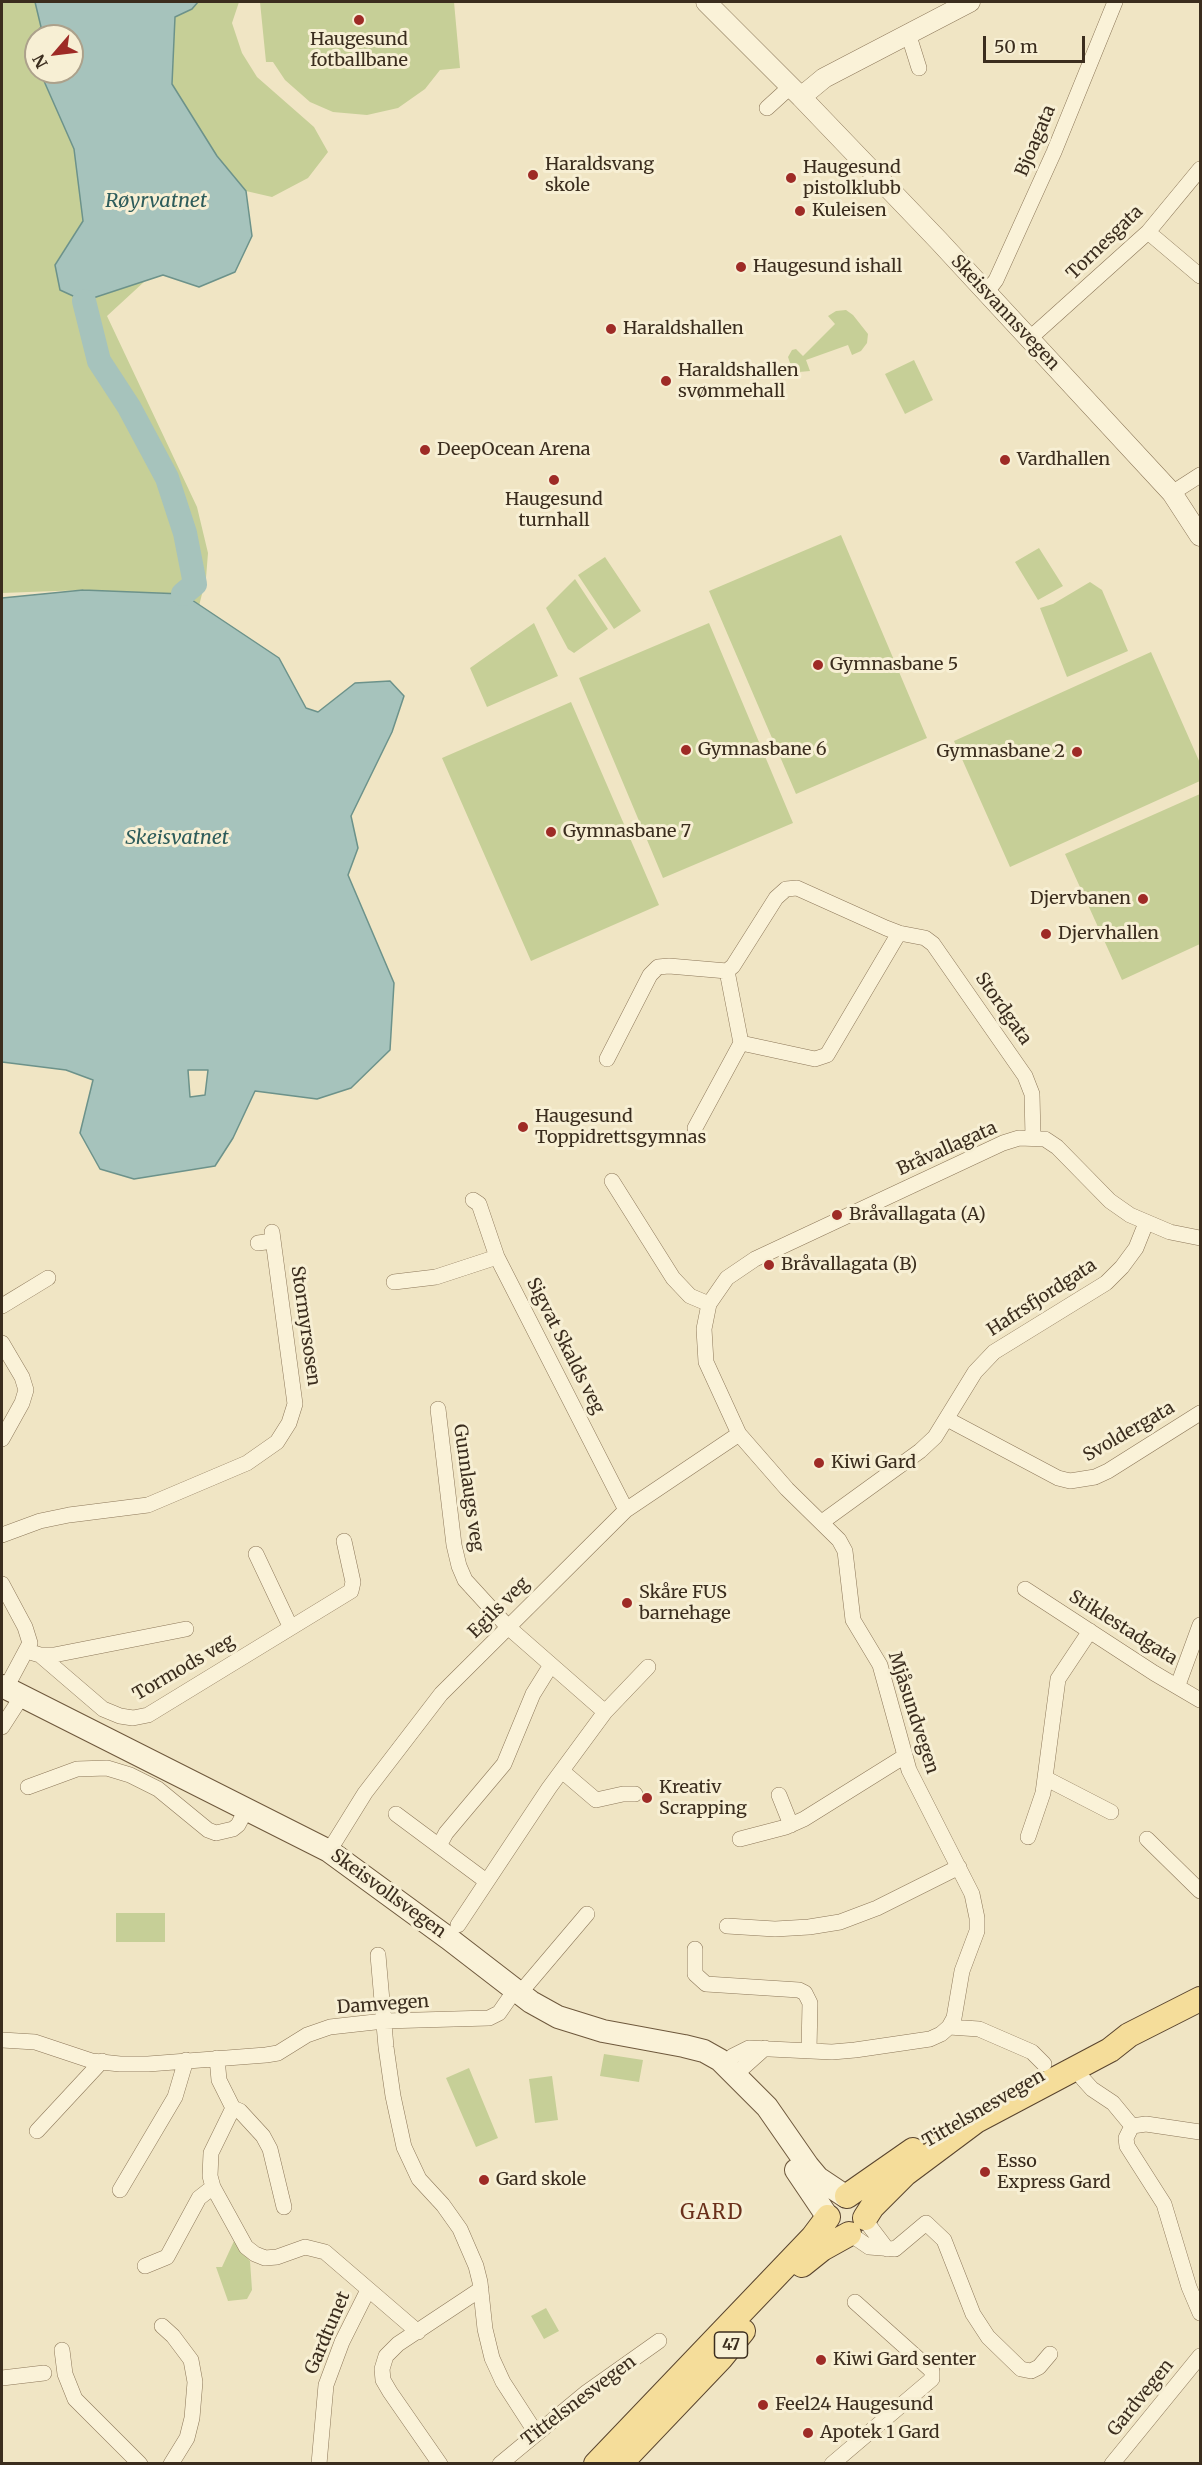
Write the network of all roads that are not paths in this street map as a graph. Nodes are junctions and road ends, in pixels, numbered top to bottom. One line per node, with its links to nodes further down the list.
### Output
1 (706, 2): 6 (street, Skeisvannsvegen)
2 (970, 2): 4 (street)
3 (1115, 2): 11 (street, Bjoagata)
4 (908, 33): 5 (street); 6 (street)
5 (919, 68)
6 (796, 92): 7 (street); 11 (street, Skeisvannsvegen)
7 (766, 108)
8 (1200, 169): 9 (street, Tornesgata)
9 (1148, 232): 10 (street); 12 (street, Tornesgata)
10 (1200, 276)
11 (986, 293): 12 (street, Skeisvannsvegen)
12 (1029, 339): 14 (street, Skeisvannsvegen)
13 (1200, 475): 14 (street)
14 (1172, 493): 15 (street, Skeisvannsvegen)
15 (1200, 536)
16 (899, 933): 17 (street, Stordgata); 18 (street); 21 (street, Stordgata)
17 (727, 971): 18 (street); 19 (street)
18 (741, 1043): 20 (street)
19 (607, 1059)
20 (695, 1128)
21 (1034, 1137): 24 (street); 30 (street, Bråvallagata)
22 (612, 1181): 30 (street)
23 (473, 1200): 27 (street, Sigvat Skalds veg)
24 (1146, 1223): 26 (street); 35 (street, Hafrsfjordgata)
25 (268, 1238): 40 (street, Stormyrsosen)
26 (1200, 1239)
27 (497, 1257): 29 (street); 38 (street, Sigvat Skalds veg)
28 (48, 1278): 31 (street)
29 (394, 1282)
30 (709, 1304): 36 (street, Mjåsundvegen)
31 (2, 1306)
32 (2, 1343): 37 (street)
33 (438, 1409): 47 (street, Gunnlaugs veg)
34 (1200, 1413): 35 (street, Svoldergata)
35 (947, 1419): 39 (street, Hafrsfjordgata)
36 (739, 1434): 38 (street, Egils veg); 39 (street, Mjåsundvegen)
37 (2, 1439)
38 (626, 1510): 47 (street, Egils veg)
39 (822, 1522): 58 (street, Mjåsundvegen)
40 (2, 1534)
41 (344, 1541): 46 (street, Tormods veg)
42 (256, 1554): 46 (street)
43 (2, 1584): 50 (street)
44 (1025, 1589): 49 (street, Stiklestadgata)
45 (1200, 1625): 53 (street)
46 (290, 1626): 50 (street, Tormods veg)
47 (508, 1627): 51 (street, Gunnlaugs veg); 72 (street, Egils veg)
48 (186, 1629): 50 (street, Tormods veg)
49 (1090, 1631): 53 (street, Stiklestadgata); 60 (street)
50 (33, 1653): 54 (street)
51 (551, 1665): 56 (street, Gunnlaugs veg); 71 (street)
52 (648, 1667): 56 (street)
53 (1178, 1684): 55 (street, Stiklestadgata)
54 (10, 1690): 57 (street); 64 (main road, Skeisvollsvegen)
55 (1200, 1700)
56 (604, 1713): 59 (street)
57 (2, 1727)
58 (905, 1756): 67 (street); 73 (street, Mjåsundvegen)
59 (562, 1771): 62 (street); 74 (street)
60 (1045, 1778): 65 (street); 68 (street)
61 (28, 1787): 64 (street)
62 (634, 1794)
63 (779, 1795): 67 (street)
64 (246, 1810): 72 (main road, Skeisvollsvegen)
65 (1111, 1812)
66 (396, 1814): 71 (street)
67 (791, 1825): 69 (street)
68 (1028, 1837)
69 (740, 1839)
70 (1147, 1839): 75 (street)
71 (439, 1846): 74 (street)
72 (329, 1851): 81 (main road, Skeisvollsvegen)
73 (959, 1867): 78 (street); 84 (street, Mjåsundvegen)
74 (486, 1881): 77 (street)
75 (1200, 1891)
76 (587, 1914): 81 (street)
77 (458, 1925)
78 (727, 1926)
79 (695, 1949): 87 (street)
80 (378, 1955): 83 (street)
81 (518, 1992): 83 (street, Damvegen); 92 (main road, Skeisvollsvegen)
82 (1200, 1999): 85 (main road, Tittelsnesvegen / 47)
83 (384, 2021): 88 (street, Damvegen); 105 (street)
84 (949, 2027): 87 (street); 91 (street)
85 (1129, 2035): 100 (main road, Tittelsnesvegen / 47); 103 (main road, Tittelsnesvegen / 47)
86 (2, 2040): 90 (street, Damvegen)
87 (809, 2050): 92 (street)
88 (217, 2058): 89 (street, Damvegen); 94 (street)
89 (186, 2060): 90 (street, Damvegen); 99 (street)
90 (102, 2061): 96 (street)
91 (1044, 2064)
92 (734, 2072): 100 (main road, Skeisvollsvegen); 102 (main road)
93 (1083, 2079): 95 (street)
94 (233, 2108): 98 (street, Gardtunet); 101 (street)
95 (1132, 2126): 97 (street); 108 (street)
96 (37, 2131)
97 (1200, 2132)
98 (213, 2187): 104 (street); 106 (street, Gardtunet)
99 (120, 2190)
100 (846, 2196): 102 (main road, 47); 103 (main road)
101 (284, 2207)
102 (827, 2216): 103 (main road); 123 (main road, 47)
103 (857, 2226): 113 (street); 124 (main road, Tittelsnesvegen / 47)
104 (145, 2266)
105 (481, 2289): 110 (street); 117 (street)
106 (368, 2290): 110 (street, Gardtunet); 120 (street, Gardtunet)
107 (855, 2302): 125 (street)
108 (1200, 2313)
109 (162, 2326): 119 (street)
110 (417, 2332): 121 (street)
111 (659, 2341): 117 (street, Tittelsnesvegen)
112 (62, 2350): 118 (street)
113 (1050, 2354)
114 (1200, 2356): 126 (street, Gardvegen)
115 (44, 2373): 116 (street)
116 (2, 2378)
117 (536, 2433): 122 (street, Tittelsnesvegen)
118 (136, 2463)
119 (171, 2463)
120 (319, 2463)
121 (440, 2463)
122 (500, 2463)
123 (596, 2463)
124 (620, 2463)
125 (832, 2463)
126 (1112, 2463)

